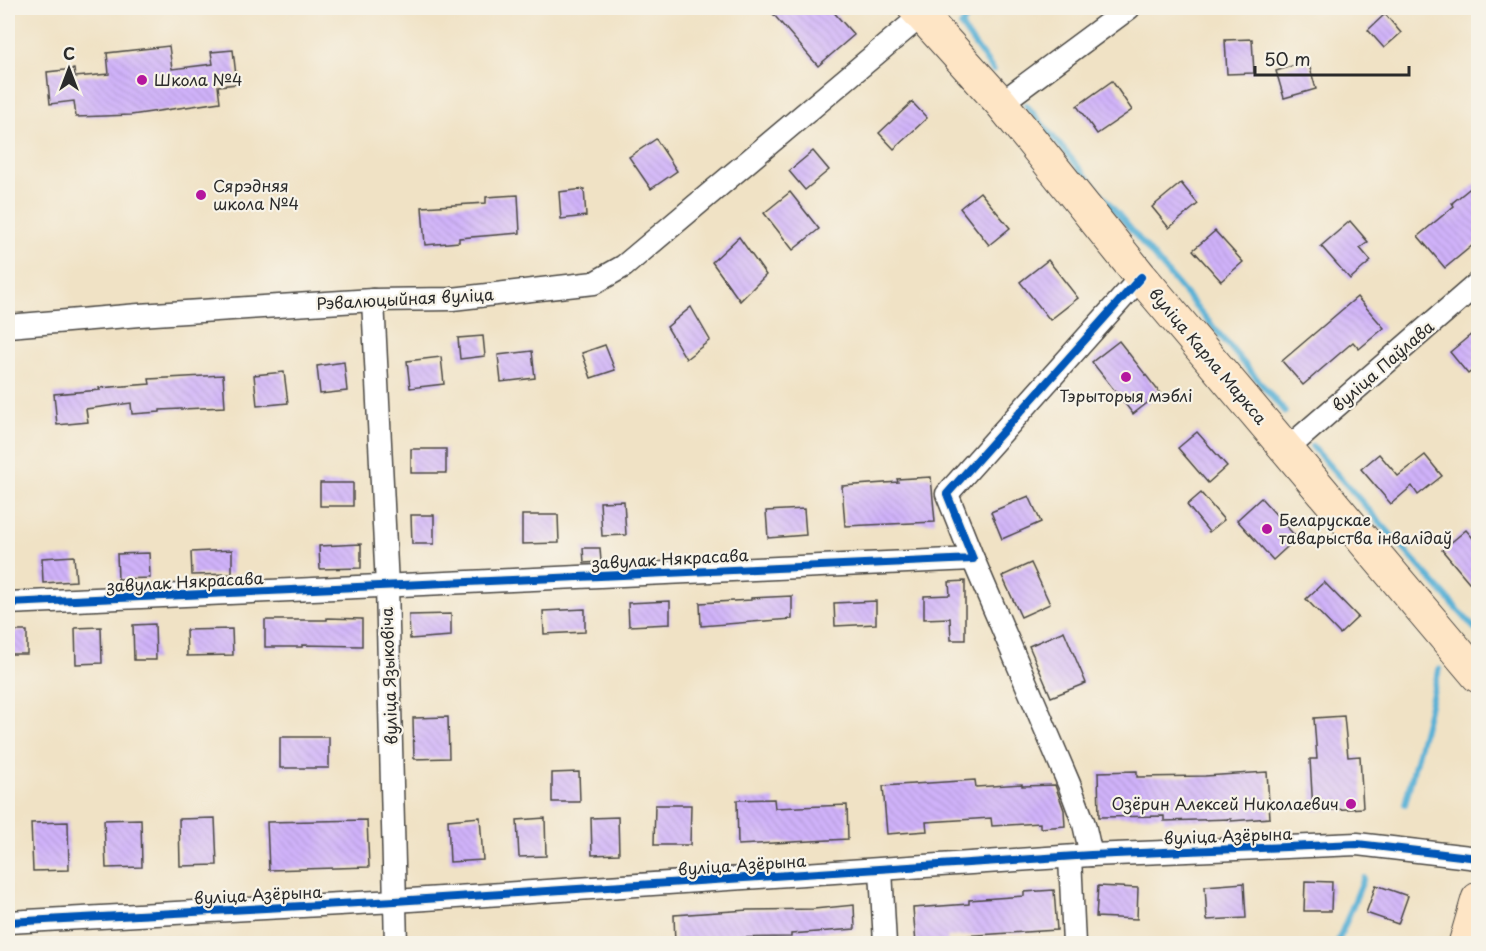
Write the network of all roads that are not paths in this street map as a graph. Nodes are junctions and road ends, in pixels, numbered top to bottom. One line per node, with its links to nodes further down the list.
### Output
1 (1129, 8): 3 (street)
2 (919, 11): 3 (main road, вуліца Карла Маркса); 6 (street, Рэвалюцыйная вуліца)
3 (1001, 103): 4 (main road, вуліца Карла Маркса)
4 (1141, 277): 8 (main road, вуліца Карла Маркса); 9 (street)
5 (1479, 283): 8 (street, вуліца Паўлава)
6 (373, 300): 7 (street, Рэвалюцыйная вуліца); 10 (street, вуліца Языковіча)
7 (8, 326)
8 (1287, 449): 12 (main road, вуліца Карла Маркса)
9 (973, 559): 10 (street, завулак Някрасава); 13 (street)
10 (387, 586): 11 (street, завулак Някрасава); 17 (street, вуліца Языковіча)
11 (8, 603)
12 (1479, 676)
13 (1080, 856): 14 (street, вуліца Азёрына); 15 (street, вуліца Азёрына); 21 (street)
14 (1479, 858)
15 (881, 870): 17 (street, вуліца Азёрына); 20 (street)
16 (1479, 899): 22 (main road)
17 (396, 901): 18 (street, вуліца Азёрына); 19 (street, вуліца Языковіча)
18 (8, 922)
19 (396, 944)
20 (885, 944)
21 (1074, 944)
22 (1465, 944)

